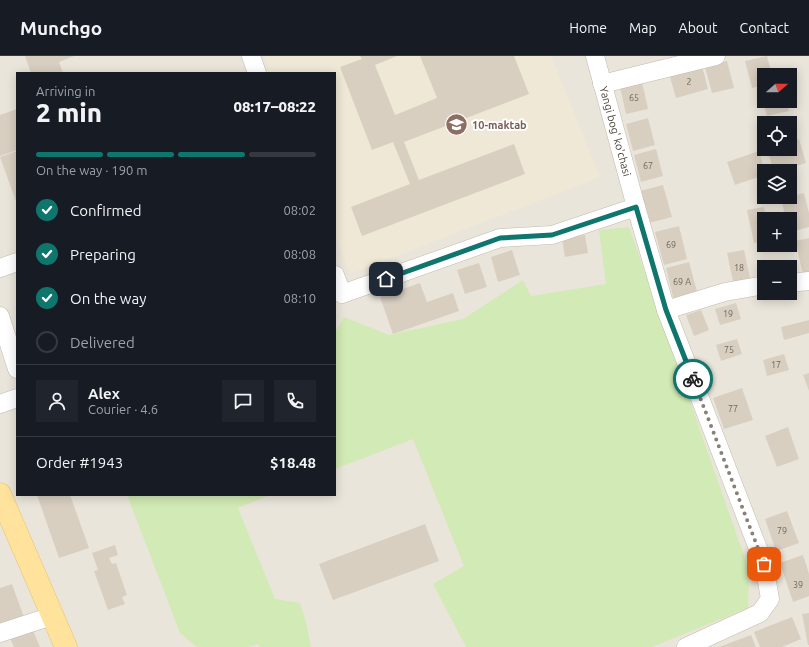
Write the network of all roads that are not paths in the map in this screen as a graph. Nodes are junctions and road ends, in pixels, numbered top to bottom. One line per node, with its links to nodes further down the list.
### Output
1 (251, 56): 4 (street)
2 (595, 56): 5 (street, Yangi bog' ko'chasi)
3 (716, 56): 5 (street)
4 (257, 72)
5 (602, 84): 6 (street, Yangi bog' ko'chasi)
6 (636, 207): 9 (street); 13 (street, Yangi bog' ko'chasi)
7 (16, 262): 8 (street)
8 (0, 268)
9 (336, 277)
10 (809, 281): 11 (street)
11 (797, 282)
12 (757, 286): 13 (street)
13 (666, 310): 22 (street, Yangi bog' ko'chasi)
14 (0, 316): 15 (street)
15 (16, 366)
16 (16, 398): 17 (street)
17 (0, 404)
18 (0, 494): 19 (main road)
19 (52, 616): 20 (street); 21 (main road)
20 (0, 633)
21 (66, 647)
22 (686, 647)

